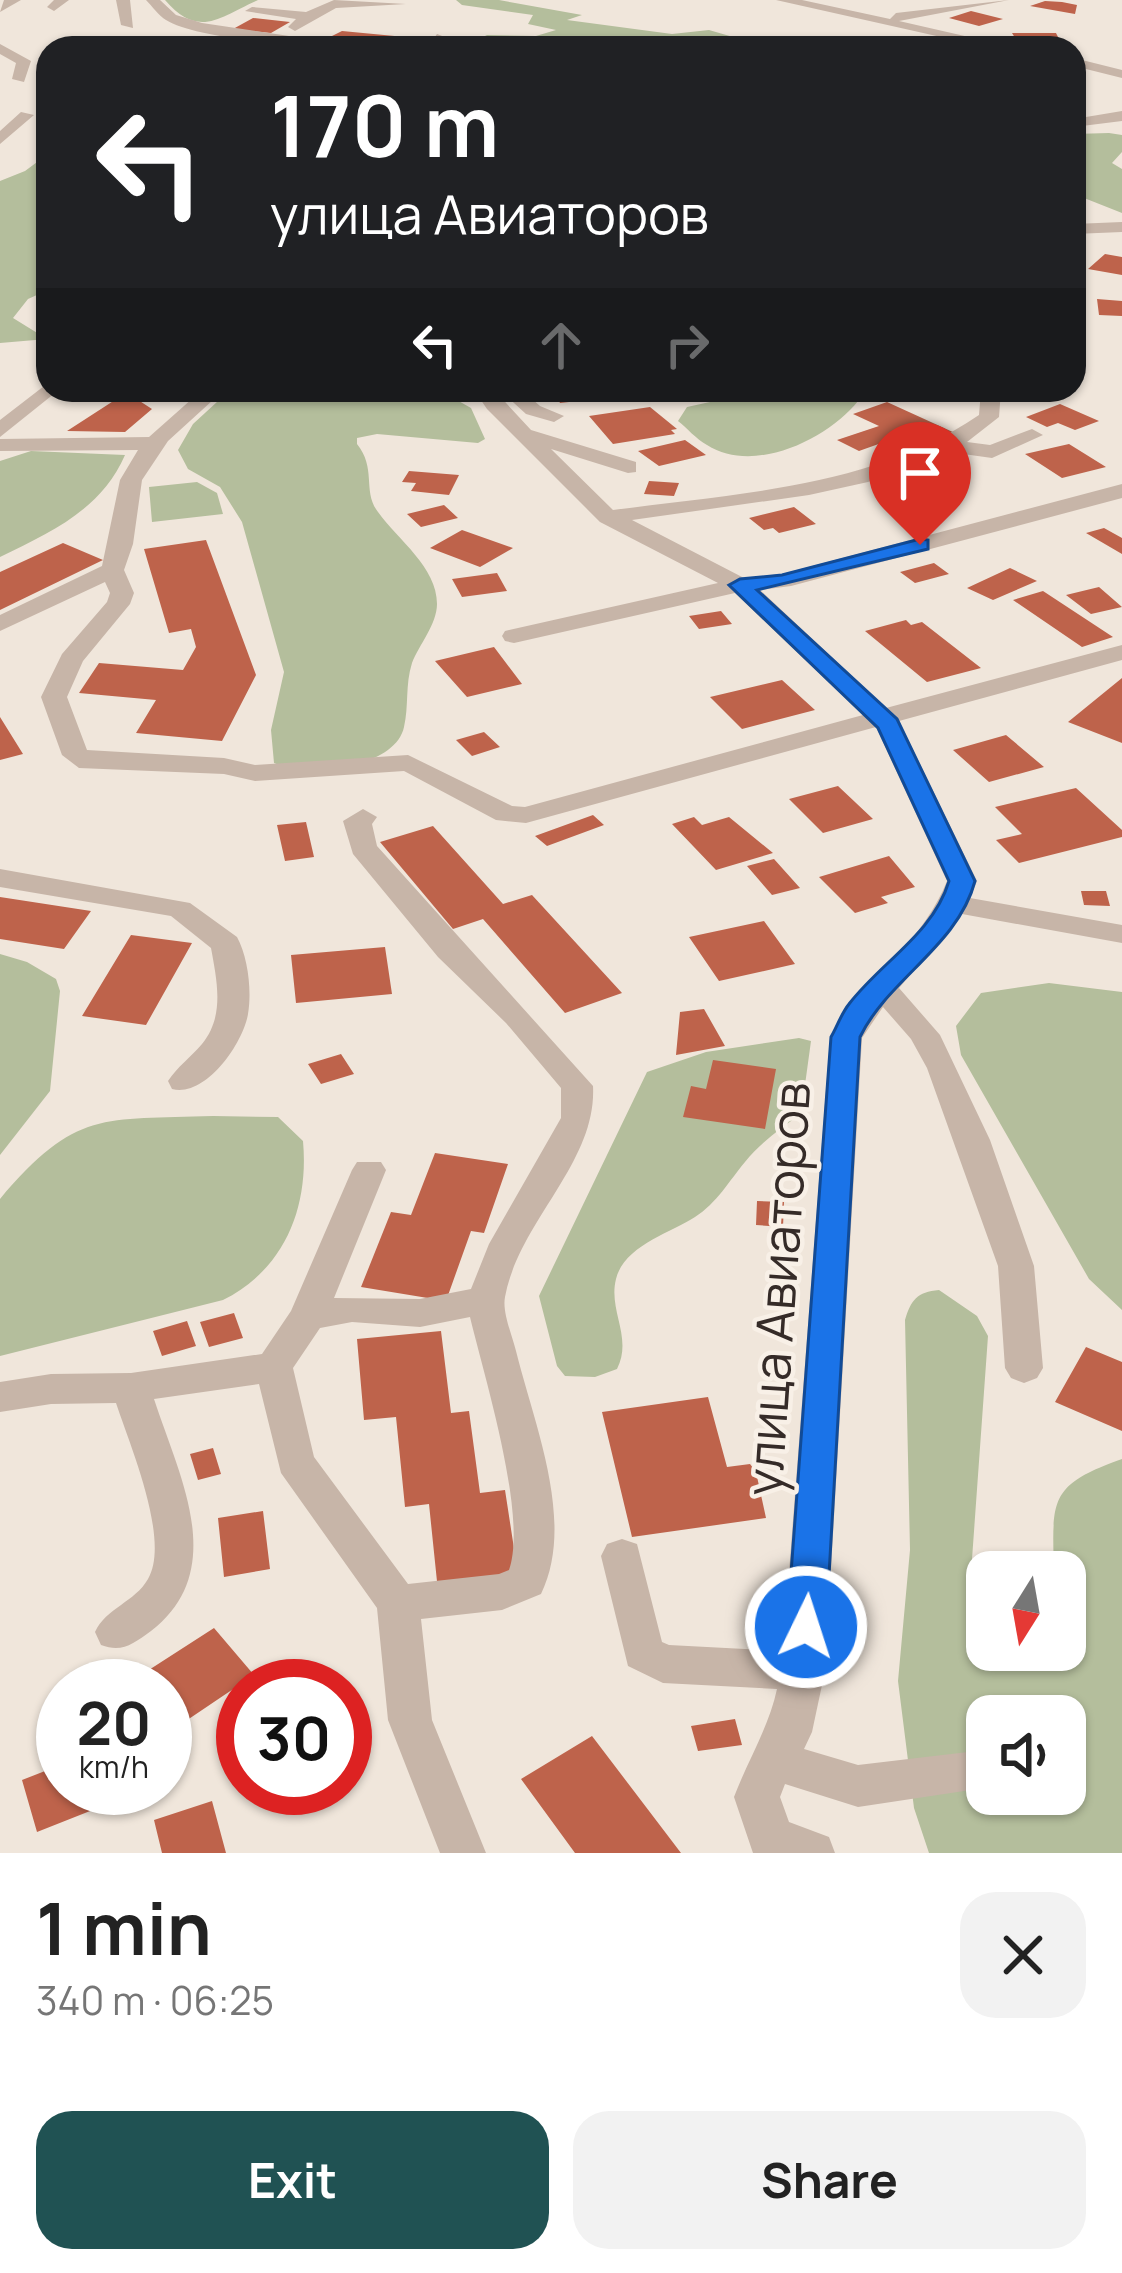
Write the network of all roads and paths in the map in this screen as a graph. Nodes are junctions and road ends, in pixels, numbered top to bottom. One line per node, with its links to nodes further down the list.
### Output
1 (14, 0): 7 (street)
2 (123, 0): 12 (street)
3 (153, 0): 10 (street)
4 (783, 0): 11 (street)
5 (1002, 0): 11 (street)
6 (399, 4): 9 (street)
7 (0, 8)
8 (252, 11): 9 (street)
9 (308, 16): 17 (street)
10 (170, 17): 13 (street); 14 (street)
11 (879, 20): 18 (street)
12 (128, 26)
13 (200, 27): 15 (street); 16 (street)
14 (180, 36)
15 (211, 36)
16 (266, 36)
17 (283, 36)
18 (954, 36)
19 (0, 48): 24 (street)
20 (1107, 52): 21 (street)
21 (1086, 58)
22 (1086, 64): 23 (street)
23 (1122, 74)
24 (19, 79)
25 (26, 115): 28 (street)
26 (1122, 116): 27 (street)
27 (1086, 122)
28 (0, 139)
29 (1122, 227): 30 (street)
30 (1086, 229)
31 (36, 399): 37 (street)
32 (200, 402): 40 (street)
33 (495, 402): 38 (street)
34 (523, 402): 36 (street)
35 (991, 402): 42 (street)
36 (554, 416)
37 (0, 430)
38 (526, 435): 43 (street); 45 (street)
39 (1032, 435): 42 (street)
40 (153, 443): 41 (street); 46 (street)
41 (0, 445)
42 (951, 446): 45 (street)
43 (628, 467)
44 (1122, 490): 47 (street)
45 (608, 518): 47 (street)
46 (112, 570): 48 (street); 51 (street)
47 (740, 585): 49 (street); 51 (street)
48 (0, 623)
49 (514, 637)
50 (1122, 652): 51 (street)
51 (880, 716): 54 (street)
52 (363, 817): 59 (street)
53 (0, 878): 57 (street)
54 (956, 904): 55 (street); 56 (street, улица Авиаторов)
55 (1122, 934)
56 (880, 988): 62 (street); 68 (street, улица Авиаторов)
57 (184, 1081)
58 (369, 1170): 60 (street)
59 (485, 1300): 60 (street); 66 (street)
60 (308, 1316): 61 (street)
61 (274, 1367): 63 (street); 66 (street)
62 (1024, 1368)
63 (131, 1388): 64 (street); 67 (street)
64 (0, 1397)
65 (622, 1556): 68 (street)
66 (398, 1603): 72 (street)
67 (116, 1632)
68 (803, 1671): 69 (street, улица Авиаторов)
69 (772, 1759): 70 (street); 71 (street, улица Авиаторов)
70 (966, 1773)
71 (786, 1847)
72 (463, 1853)

